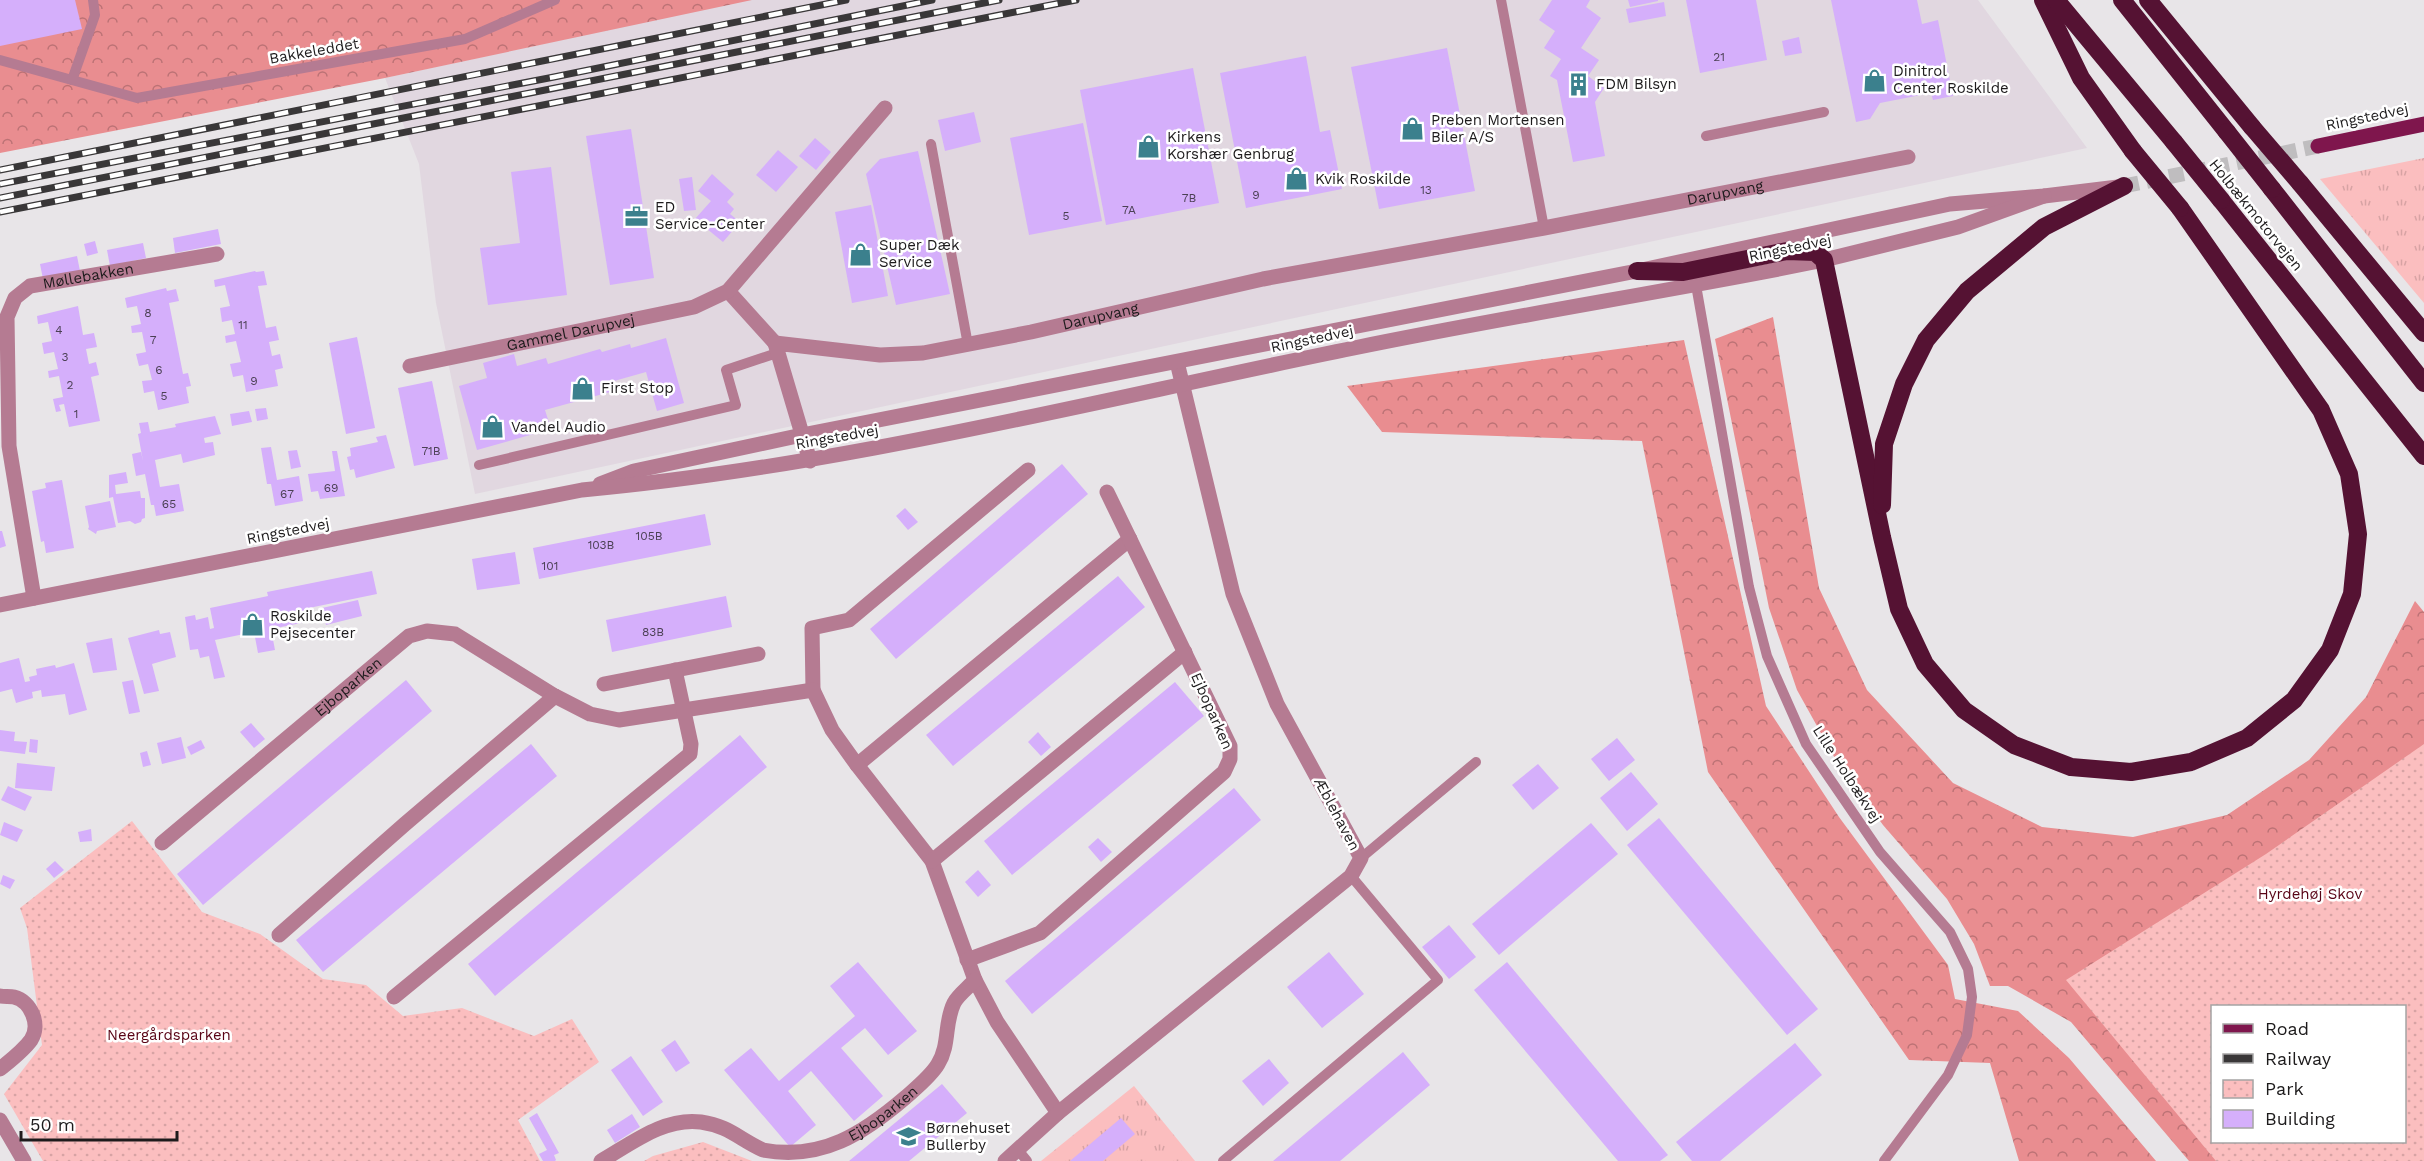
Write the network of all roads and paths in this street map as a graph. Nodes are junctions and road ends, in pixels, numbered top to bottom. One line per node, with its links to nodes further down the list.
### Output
1 (93, 0): 9 (lane)
2 (555, 0): 9 (lane, Bakkeleddet)
3 (1501, 0): 19 (lane)
4 (2043, 0): 39 (highway, bridge)
5 (2056, 0): 33 (highway, Holbækmotorvejen, bridge)
6 (2122, 0): 30 (highway, Holbækmotorvejen, bridge)
7 (2148, 0): 25 (highway, bridge)
8 (0, 60): 9 (lane, Bakkeleddet)
9 (72, 80)
10 (885, 108): 24 (street, Gammel Darupvej)
11 (1824, 112): 13 (lane)
12 (2424, 124): 15 (main road, Ringstedvej)
13 (1706, 136)
14 (931, 144): 26 (lane)
15 (2318, 146)
16 (1908, 157): 19 (street, Darupvang)
17 (2124, 186): 18 (street, Ringstedvej); 39 (highway)
18 (2044, 196): 21 (street, Ringstedvej); 22 (street, Ringstedvej)
19 (1544, 228): 26 (street, Darupvang)
20 (217, 254): 41 (street, Møllebakken)
21 (1824, 260): 22 (highway); 23 (street, Ringstedvej); 39 (highway)
22 (1637, 271): 28 (street, Ringstedvej)
23 (1696, 285): 31 (street, Ringstedvej); 69 (lane, Lille Holbækvej)
24 (728, 291): 27 (street); 29 (street, Gammel Darupvej)
25 (2424, 333)
26 (968, 345): 27 (street, Darupvang)
27 (776, 348): 32 (street); 35 (lane)
28 (1177, 362): 31 (street, Æblehaven); 32 (street, Ringstedvej)
29 (410, 366)
30 (2424, 383)
31 (1181, 385): 34 (street, Ringstedvej); 53 (street, Æblehaven)
32 (802, 435): 34 (street); 37 (street, Ringstedvej)
33 (2424, 456)
34 (810, 461): 37 (street, Ringstedvej)
35 (479, 465)
36 (1028, 470): 47 (street)
37 (582, 490): 41 (street, Ringstedvej)
38 (1107, 492): 40 (street, Ejboparken)
39 (1882, 537)
40 (1130, 539): 43 (street, Ejboparken); 51 (street)
41 (34, 598): 42 (street, Ringstedvej)
42 (0, 605)
43 (1185, 652): 54 (street, Ejboparken); 57 (street, Ejboparken)
44 (758, 654): 45 (street)
45 (675, 670): 46 (street); 49 (street)
46 (604, 684)
47 (813, 690): 49 (street, Ejboparken); 51 (street)
48 (555, 696): 49 (street, Ejboparken); 52 (street, Ejboparken); 56 (street)
49 (684, 711): 60 (street)
50 (1476, 762): 53 (lane)
51 (857, 765): 54 (street)
52 (162, 843)
53 (1361, 858): 55 (street, Æblehaven)
54 (932, 861): 57 (street)
55 (1351, 876): 62 (street, Æblehaven); 68 (lane)
56 (279, 935)
57 (967, 960): 58 (street)
58 (975, 980): 62 (street); 66 (street, Ejboparken)
59 (0, 996): 61 (street)
60 (394, 997)
61 (0, 1069)
62 (1058, 1113): 64 (street, Æblehaven)
63 (0, 1120): 65 (street)
64 (1022, 1156): 67 (street, Æblehaven)
65 (24, 1161)
66 (601, 1161)
67 (1005, 1161)
68 (1223, 1161)
69 (1884, 1161)

